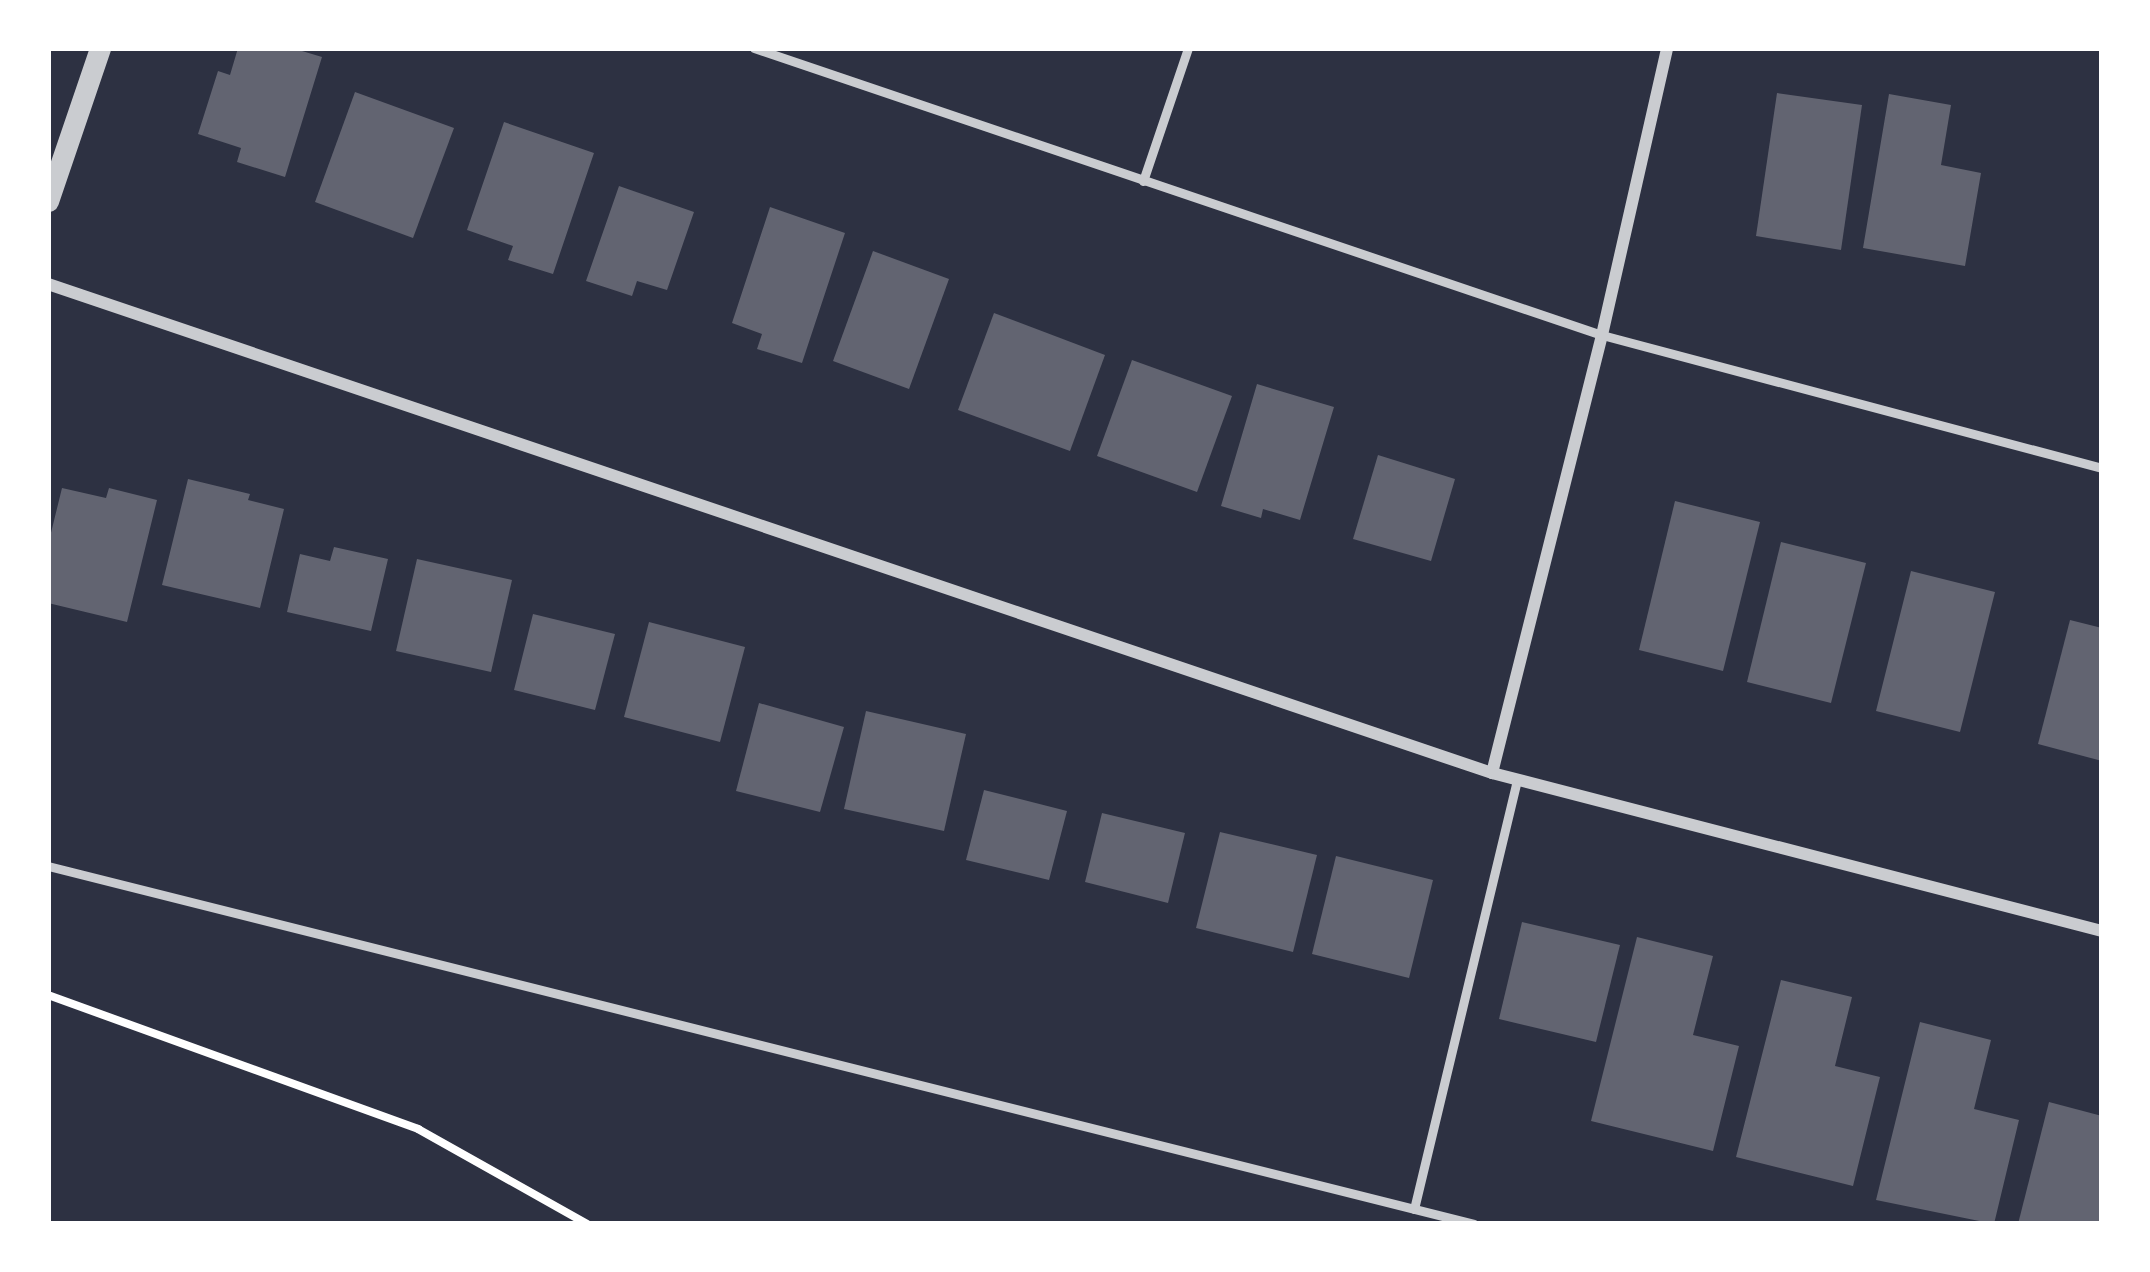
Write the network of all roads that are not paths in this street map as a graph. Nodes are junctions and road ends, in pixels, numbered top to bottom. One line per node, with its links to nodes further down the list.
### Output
1 (100, 48): 6 (street)
2 (754, 48): 5 (lane)
3 (1188, 48): 5 (lane)
4 (1667, 48): 8 (street)
5 (1143, 181): 8 (lane)
6 (48, 201)
7 (48, 284): 10 (street)
8 (1602, 335): 9 (lane); 10 (street)
9 (2102, 468)
10 (1492, 773): 11 (street)
11 (1517, 779): 13 (street); 14 (lane)
12 (48, 866): 14 (lane)
13 (2102, 932)
14 (1414, 1209): 15 (lane)
15 (1474, 1224)

